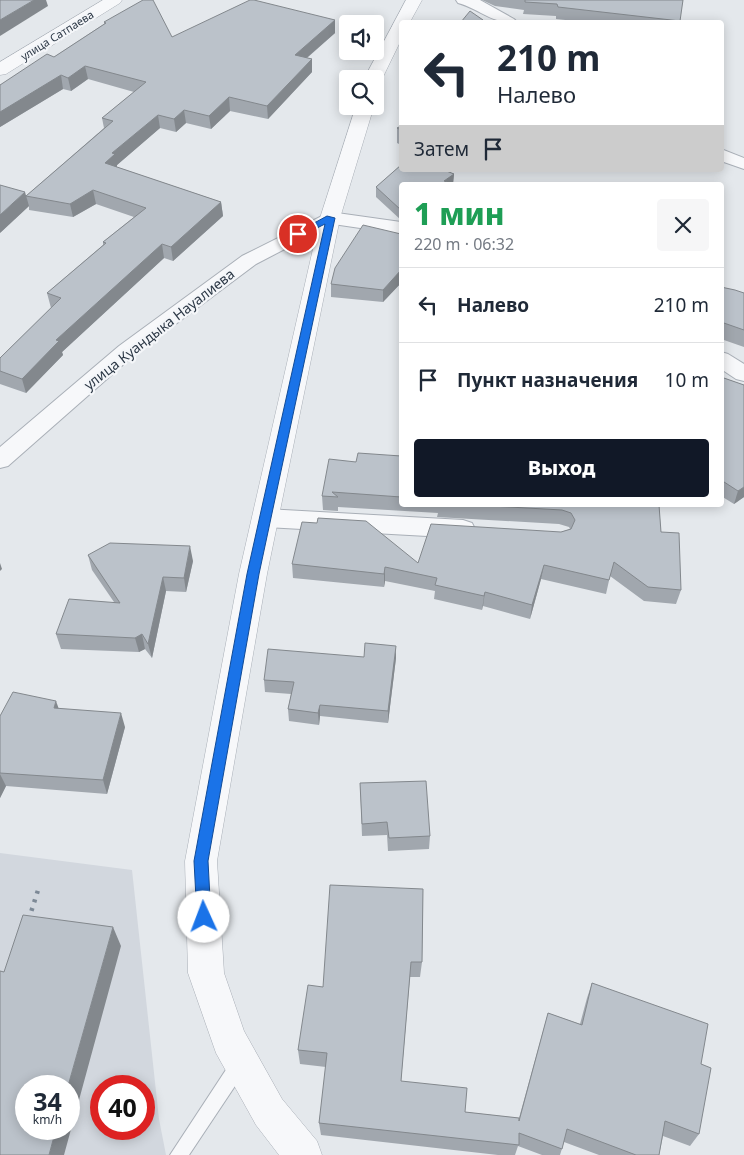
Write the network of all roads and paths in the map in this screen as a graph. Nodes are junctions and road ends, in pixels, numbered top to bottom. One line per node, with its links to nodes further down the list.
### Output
1 (114, 0): 7 (street, улица Сатпаева)
2 (414, 0): 4 (street)
3 (463, 0): 5 (street)
4 (404, 20)
5 (505, 20)
6 (399, 29): 8 (street)
7 (0, 70)
8 (378, 70)
9 (362, 115): 12 (street)
10 (724, 155): 11 (street)
11 (744, 164)
12 (330, 218): 13 (street); 16 (street, улица Куандыка Науалиева); 17 (street)
13 (399, 228)
14 (724, 361): 15 (street)
15 (744, 374)
16 (0, 460)
17 (266, 518): 18 (street); 19 (street)
18 (490, 531)
19 (241, 1062): 20 (lane); 21 (street)
20 (179, 1155)
21 (303, 1155)

